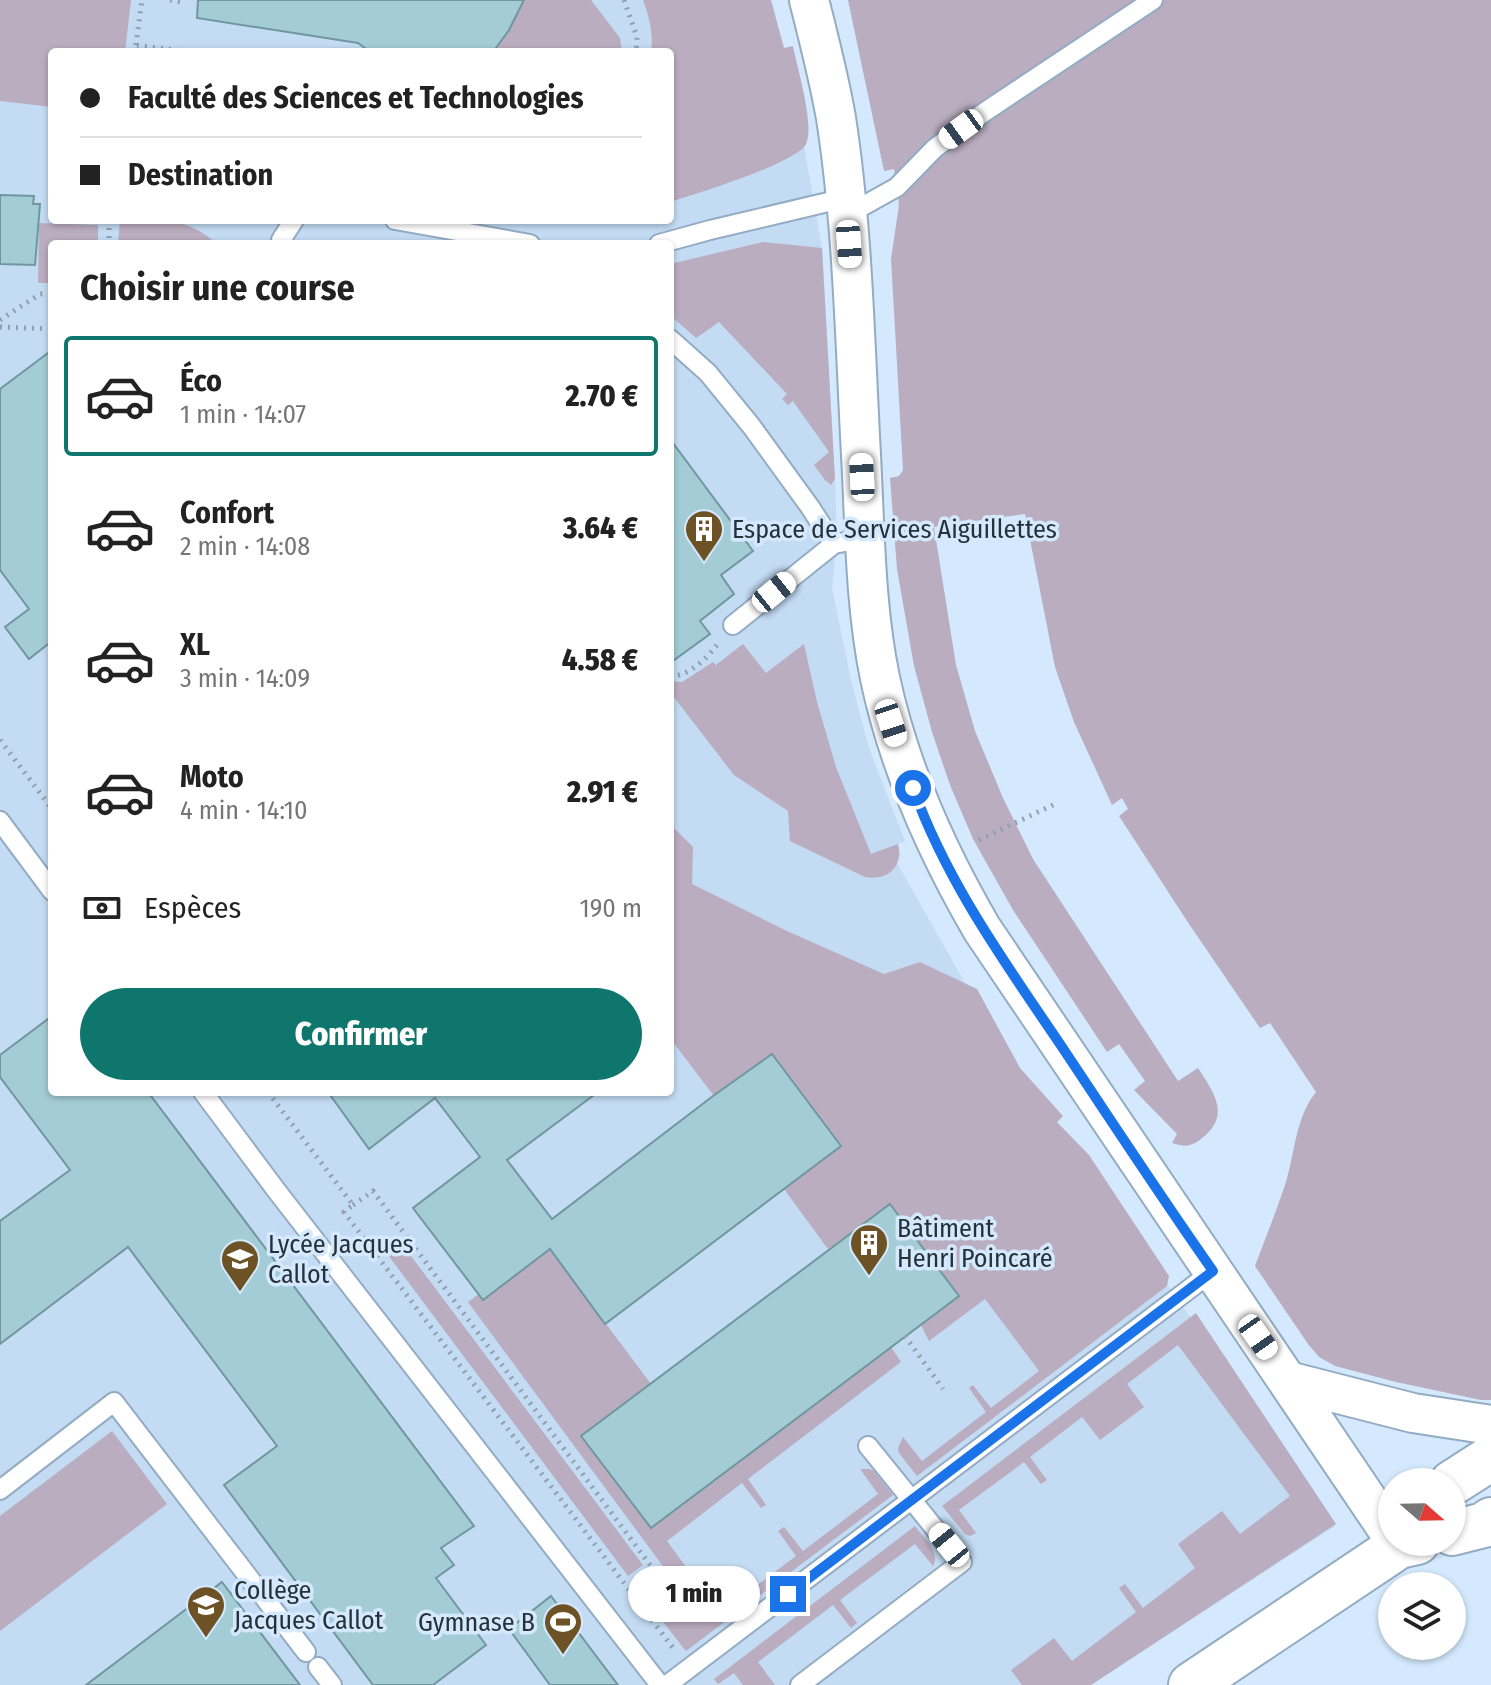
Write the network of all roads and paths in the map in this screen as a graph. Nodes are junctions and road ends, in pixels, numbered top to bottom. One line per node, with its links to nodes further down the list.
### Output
1 (142, 0): 7 (path)
2 (170, 0): 6 (path)
3 (624, 0): 8 (path)
4 (809, 0): 9 (street)
5 (1153, 0): 9 (lane)
6 (181, 2)
7 (136, 48)
8 (636, 48)
9 (846, 207): 14 (lane); 20 (street)
10 (291, 224): 12 (lane)
11 (418, 224): 13 (lane)
12 (281, 240)
13 (508, 240)
14 (674, 240)
15 (48, 293): 16 (path)
16 (0, 320)
17 (0, 327): 18 (path)
18 (48, 329)
19 (674, 343): 20 (lane)
20 (849, 541): 21 (lane); 33 (street)
21 (733, 625)
22 (709, 655): 23 (path)
23 (674, 676)
24 (0, 740): 25 (path)
25 (48, 804)
26 (1055, 804): 28 (path)
27 (0, 821): 29 (lane)
28 (983, 838)
29 (48, 881)
30 (206, 1096): 50 (lane)
31 (271, 1096): 32 (path)
32 (353, 1205): 47 (path); 47 (path)
33 (1213, 1271): 35 (street); 42 (lane)
34 (905, 1336): 36 (path)
35 (1288, 1381): 37 (street); 43 (street)
36 (943, 1389)
37 (1491, 1425)
38 (868, 1446): 42 (lane)
39 (1491, 1458): 40 (main road)
40 (1466, 1474)
41 (0, 1490): 49 (lane)
42 (911, 1500): 48 (lane); 52 (lane)
43 (1378, 1509)
44 (1491, 1520): 45 (main road)
45 (1466, 1530)
46 (1380, 1556): 53 (main road)
47 (628, 1588): 48 (path)
48 (689, 1669): 51 (lane)
49 (332, 1685)
50 (660, 1685)
51 (667, 1685)
52 (800, 1685)
53 (1191, 1685)

